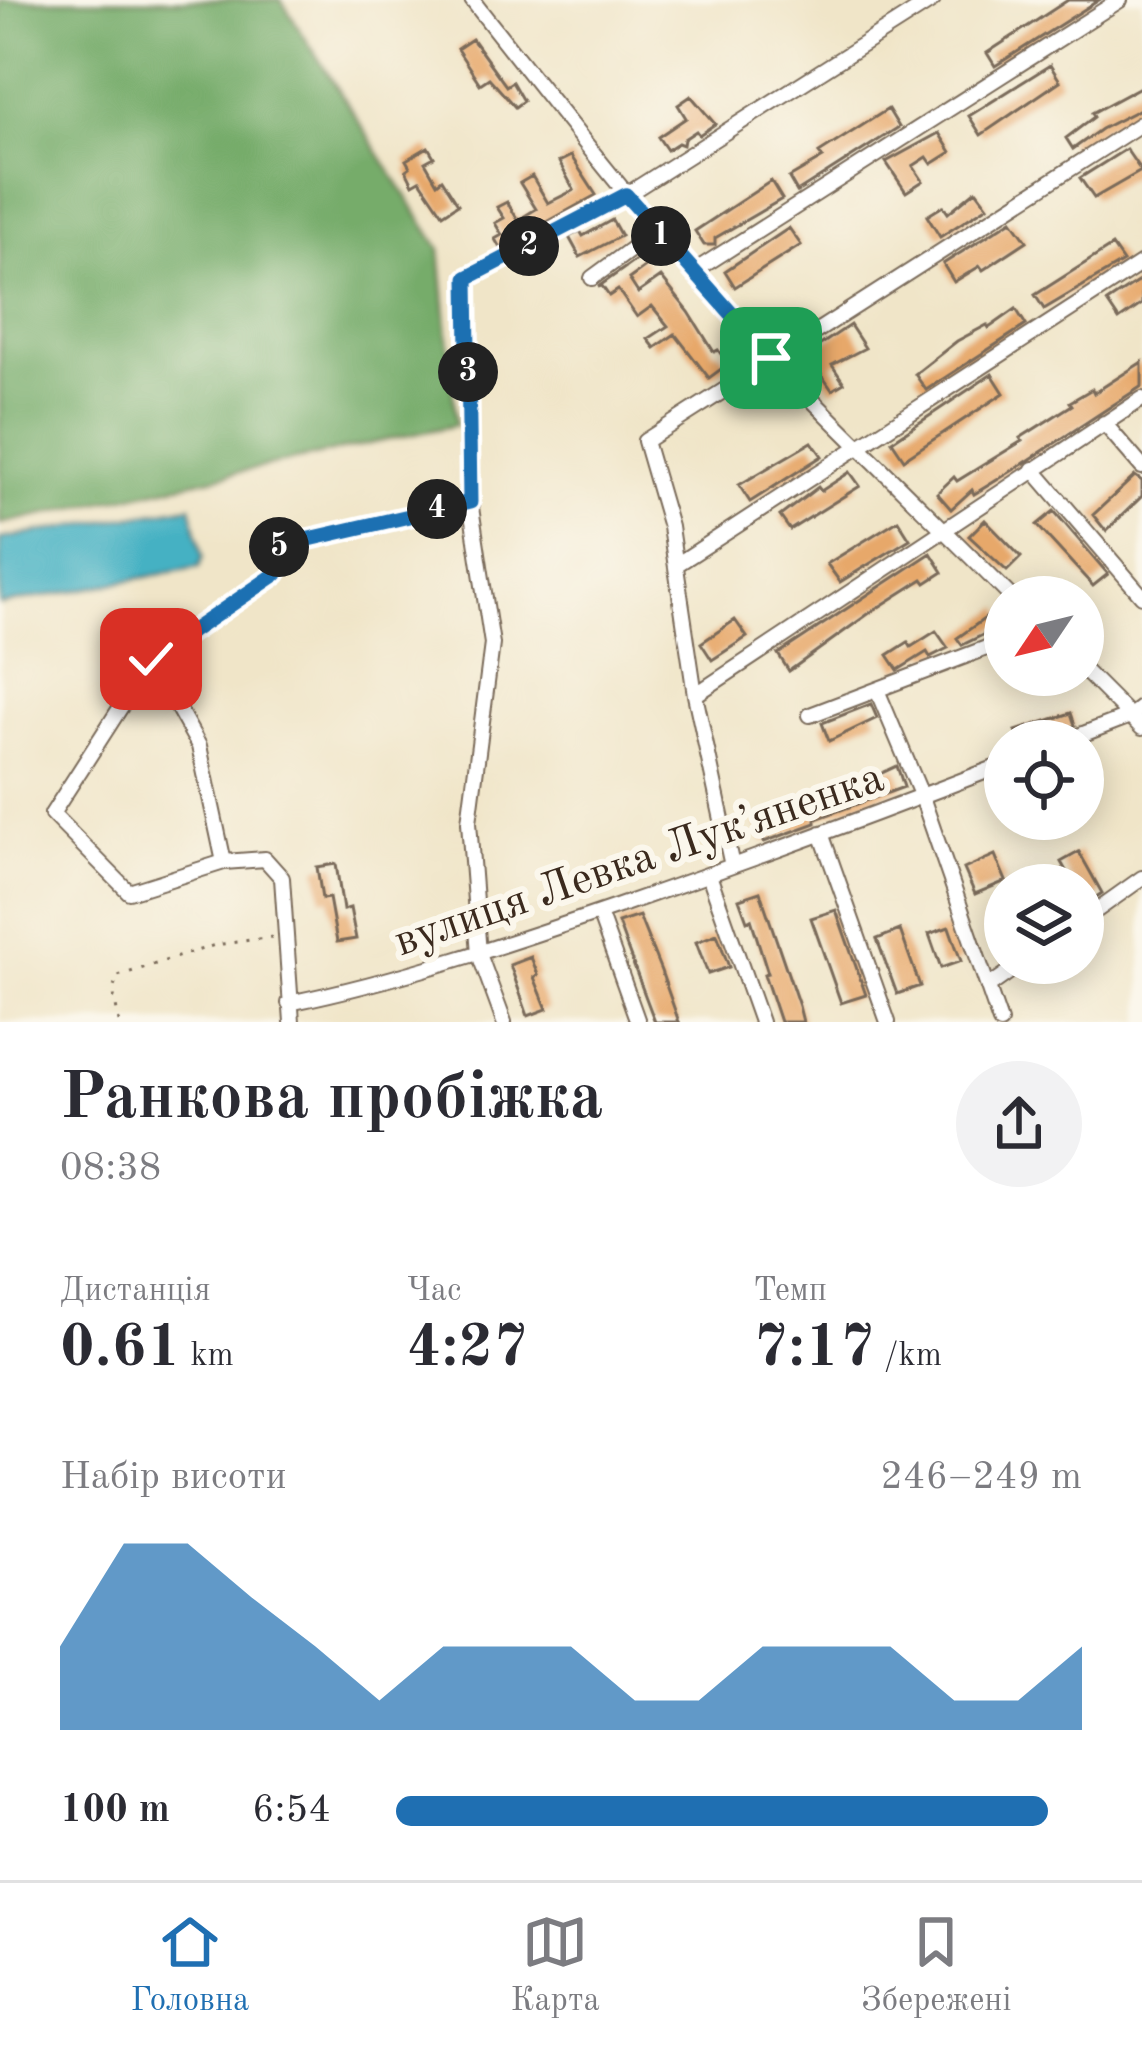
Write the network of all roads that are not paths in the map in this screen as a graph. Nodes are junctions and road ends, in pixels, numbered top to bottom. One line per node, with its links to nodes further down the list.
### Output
1 (472, 0): 5 (street)
2 (934, 0): 5 (street)
3 (1120, 0): 8 (street)
4 (1142, 123): 10 (street)
5 (626, 195): 6 (street); 16 (street)
6 (656, 231): 8 (street); 9 (street)
7 (1142, 263): 13 (street)
8 (693, 272): 10 (street)
9 (592, 278)
10 (771, 358): 13 (street); 18 (street)
11 (1142, 399): 12 (street)
12 (1104, 423): 14 (street); 15 (street)
13 (858, 444): 17 (street); 18 (street)
14 (1142, 467)
15 (1033, 469): 17 (street); 20 (street)
16 (470, 502): 22 (street); 39 (street)
17 (943, 528): 19 (street); 25 (street)
18 (676, 565): 25 (street)
19 (990, 576)
20 (1142, 596)
21 (984, 649): 24 (street)
22 (151, 659): 33 (street); 33 (street)
23 (1104, 686): 26 (street)
24 (877, 689): 27 (street); 31 (street)
25 (695, 695): 34 (street)
26 (1136, 711): 28 (street); 29 (street)
27 (810, 715)
28 (1104, 725)
29 (1142, 728)
30 (984, 772): 31 (street, вулиця Левка Лукʼяненка)
31 (922, 797): 32 (street, вулиця Левка Лукʼяненка); 41 (street)
32 (821, 833): 34 (street, вулиця Левка Лукʼяненка); 47 (street)
33 (224, 862): 42 (street)
34 (732, 866): 35 (street, вулиця Левка Лукʼяненка)
35 (709, 875): 38 (street, вулиця Левка Лукʼяненка); 46 (street)
36 (1142, 878): 37 (street)
37 (1104, 905)
38 (599, 913): 39 (street, вулиця Левка Лукʼяненка); 45 (street)
39 (479, 954): 42 (street, вулиця Левка Лукʼяненка); 44 (street)
40 (992, 984): 41 (street)
41 (988, 987): 48 (street)
42 (289, 1003): 43 (street)
43 (292, 1022)
44 (503, 1022)
45 (638, 1022)
46 (761, 1022)
47 (888, 1022)
48 (1000, 1022)

